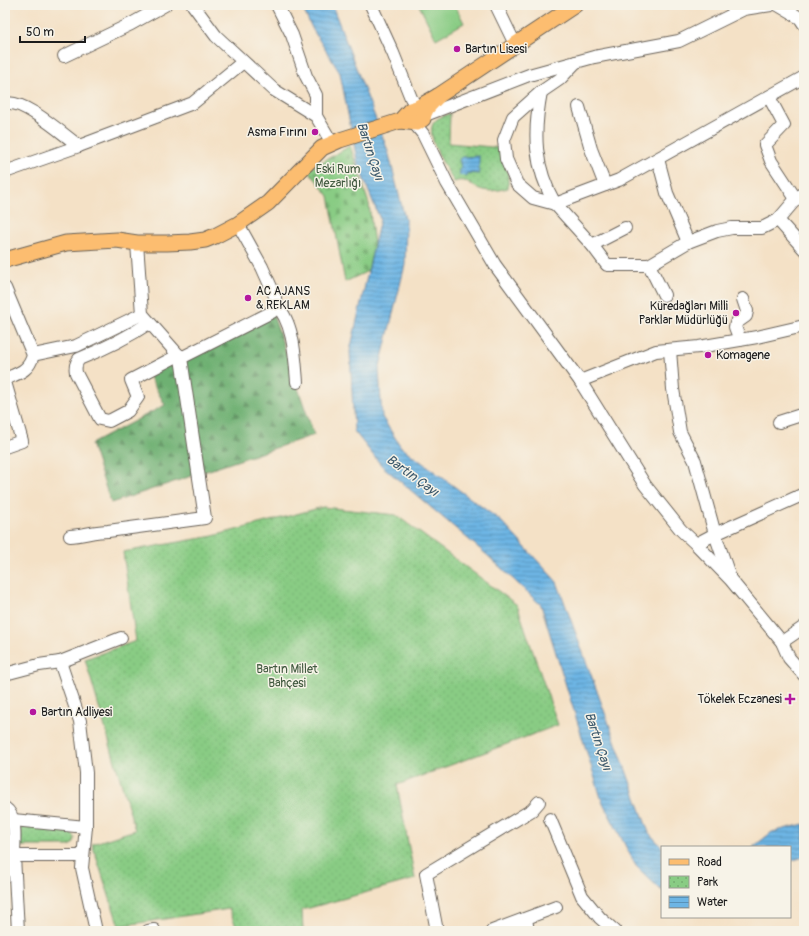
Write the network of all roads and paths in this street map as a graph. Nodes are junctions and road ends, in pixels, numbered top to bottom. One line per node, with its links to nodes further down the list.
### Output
1 (165, 5): 11 (street)
2 (193, 5): 12 (street)
3 (277, 5): 19 (street)
4 (372, 5): 20 (street)
5 (496, 5): 10 (street)
6 (771, 5): 13 (street)
7 (778, 5): 9 (street)
8 (573, 6): 10 (main road)
9 (804, 24)
10 (515, 44): 20 (main road)
11 (64, 56)
12 (243, 62): 19 (street); 22 (street)
13 (577, 62): 15 (street); 20 (street)
14 (804, 77): 16 (street)
15 (541, 92): 27 (street); 27 (street)
16 (769, 97): 23 (street); 26 (street)
17 (5, 104): 22 (street)
18 (579, 107): 25 (street)
19 (316, 116): 21 (street)
20 (415, 116): 21 (main road); 48 (street)
21 (336, 142): 29 (main road)
22 (79, 146): 24 (street)
23 (658, 159): 25 (street); 31 (street)
24 (5, 172)
25 (606, 185): 27 (street)
26 (800, 196): 28 (street)
27 (555, 204): 33 (street)
28 (778, 220): 31 (street); 34 (street)
29 (238, 224): 32 (main road); 40 (street)
30 (625, 228): 33 (street)
31 (688, 242): 36 (street)
32 (137, 243): 35 (main road); 41 (street)
33 (592, 245): 36 (street)
34 (804, 248)
35 (5, 260)
36 (648, 265): 38 (street)
37 (5, 288): 45 (street)
38 (664, 296)
39 (743, 299): 43 (street)
40 (275, 304): 46 (street); 49 (street)
41 (145, 318): 45 (street); 46 (street); 46 (street)
42 (804, 326): 43 (street)
43 (740, 340): 44 (street)
44 (670, 350): 48 (street); 54 (street)
45 (33, 355): 47 (street)
46 (180, 356): 55 (street)
47 (5, 381): 52 (street)
48 (580, 381): 56 (street)
49 (297, 382)
50 (804, 414): 51 (street)
51 (778, 422)
52 (5, 447)
53 (804, 494): 54 (street)
54 (715, 534): 56 (street); 57 (street)
55 (70, 536)
56 (696, 544): 57 (street)
57 (730, 579): 60 (street)
58 (804, 627): 60 (street)
59 (121, 638): 61 (street)
60 (782, 642): 63 (street)
61 (60, 662): 62 (street); 68 (street)
62 (5, 674)
63 (804, 675)
64 (539, 802): 77 (street)
65 (5, 808): 67 (street)
66 (550, 819): 79 (street)
67 (13, 820): 68 (street); 69 (street)
68 (86, 827): 70 (street)
69 (10, 856): 70 (street); 73 (street)
70 (83, 856): 74 (street)
71 (556, 908): 72 (street)
72 (527, 925): 78 (street)
73 (18, 931)
74 (96, 931)
75 (148, 931): 76 (street)
76 (154, 931)
77 (437, 931)
78 (492, 931)
79 (615, 931)

